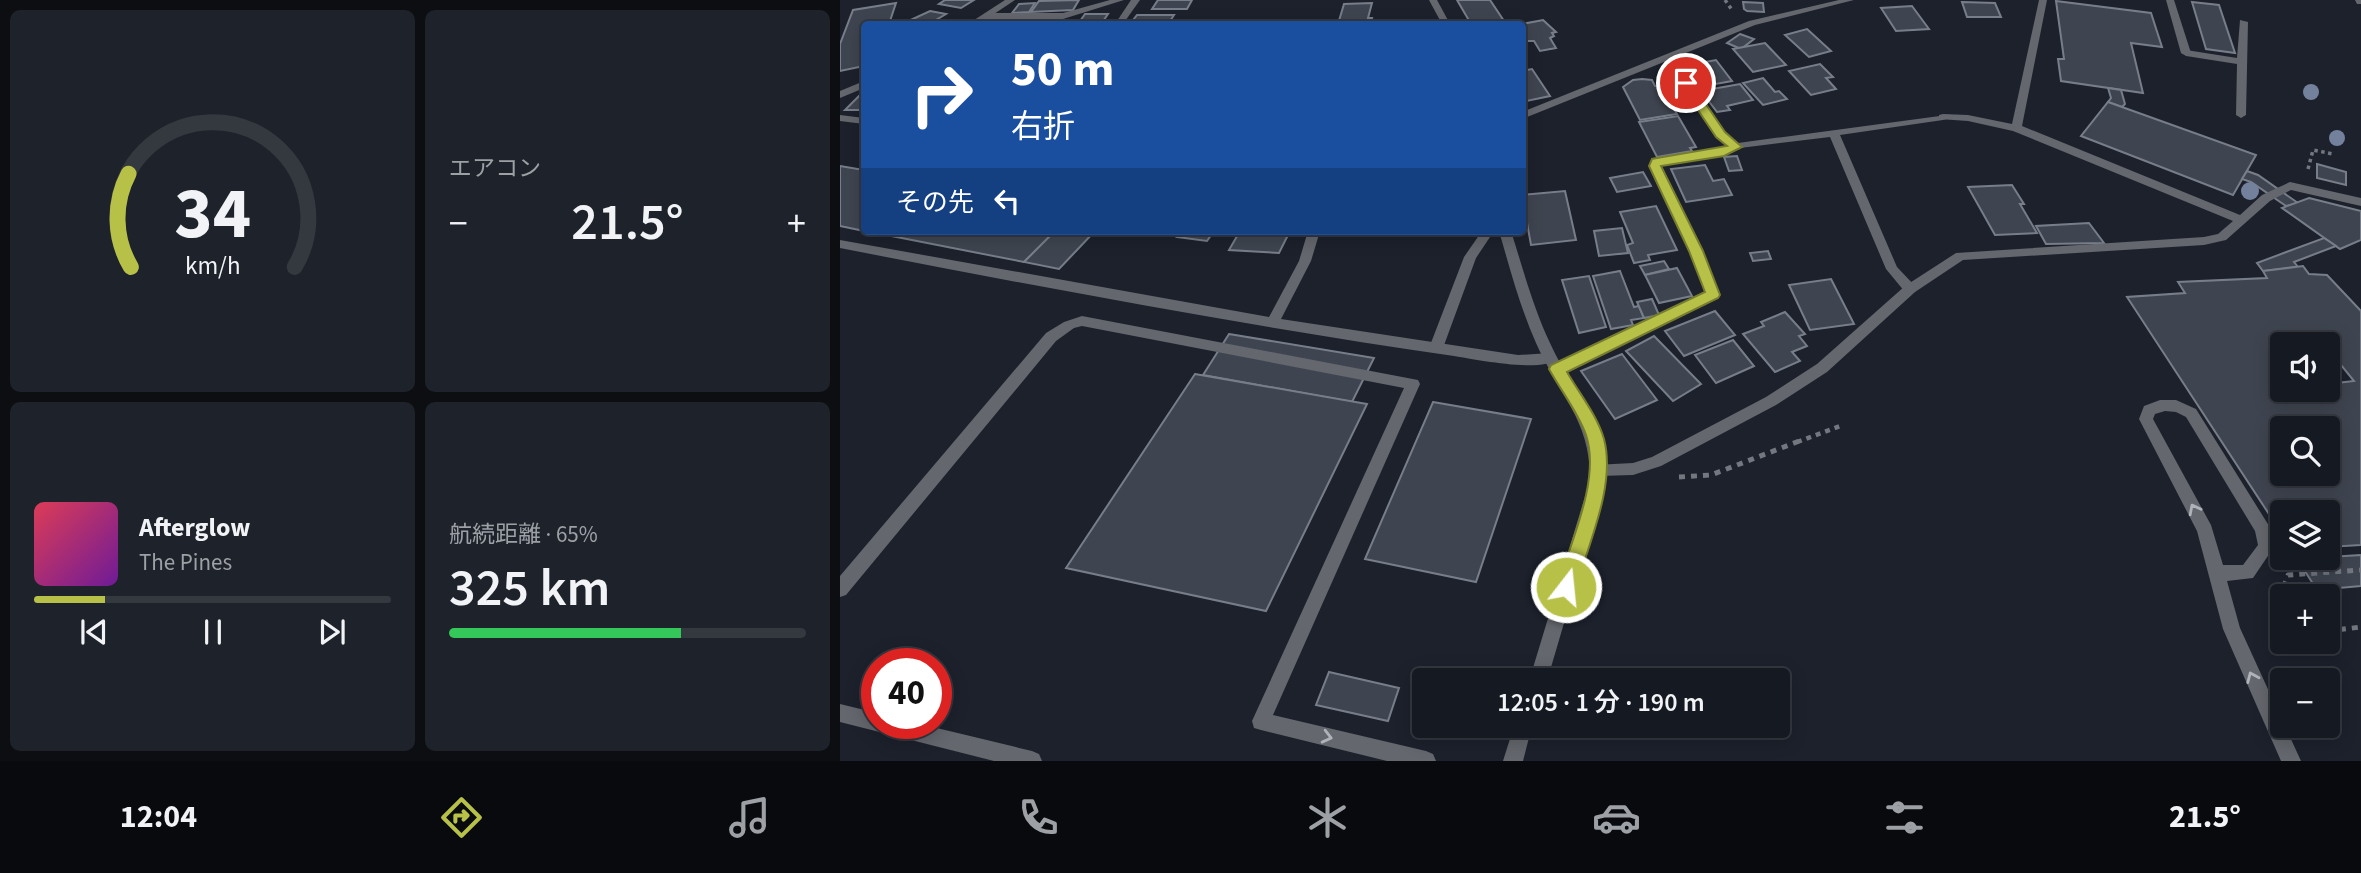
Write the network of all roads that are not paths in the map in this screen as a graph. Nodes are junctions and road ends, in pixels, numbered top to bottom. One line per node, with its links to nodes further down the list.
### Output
1 (1011, 0): 8 (street)
2 (1120, 0): 8 (street)
3 (1136, 0): 10 (street)
4 (1433, 0): 11 (street)
5 (1850, 0): 13 (street)
6 (2043, 0): 21 (street)
7 (2170, 0): 14 (street)
8 (987, 16): 9 (street)
9 (978, 21)
10 (1121, 21)
11 (1444, 21)
12 (2243, 22): 14 (street)
13 (1665, 57): 17 (street); 23 (street)
14 (2242, 62): 18 (street)
15 (861, 85): 16 (street)
16 (840, 95)
17 (1526, 115)
18 (2241, 115)
19 (840, 118): 20 (street)
20 (861, 121)
21 (2016, 128): 22 (street); 25 (street)
22 (1834, 134): 23 (street); 30 (street)
23 (1736, 147): 33 (street)
24 (2361, 202): 25 (street)
25 (2241, 220): 30 (street)
26 (1313, 235): 31 (street)
27 (1485, 235): 32 (street)
28 (1506, 235): 33 (street)
29 (840, 244): 31 (street)
30 (1910, 289): 34 (street)
31 (1273, 322): 32 (street)
32 (1436, 348): 33 (street)
33 (1553, 364): 34 (street)
34 (1599, 470): 37 (street)
35 (2217, 573): 35 (street, one-way to 35); 45 (street, one-way to 35)
36 (840, 589): 43 (street, one-way to 43)
37 (1542, 668)
38 (840, 713): 39 (street)
39 (861, 718)
40 (1520, 738): 44 (street)
41 (945, 739): 42 (street)
42 (1032, 761)
43 (1426, 761)
44 (1513, 761)
45 (2291, 761)

